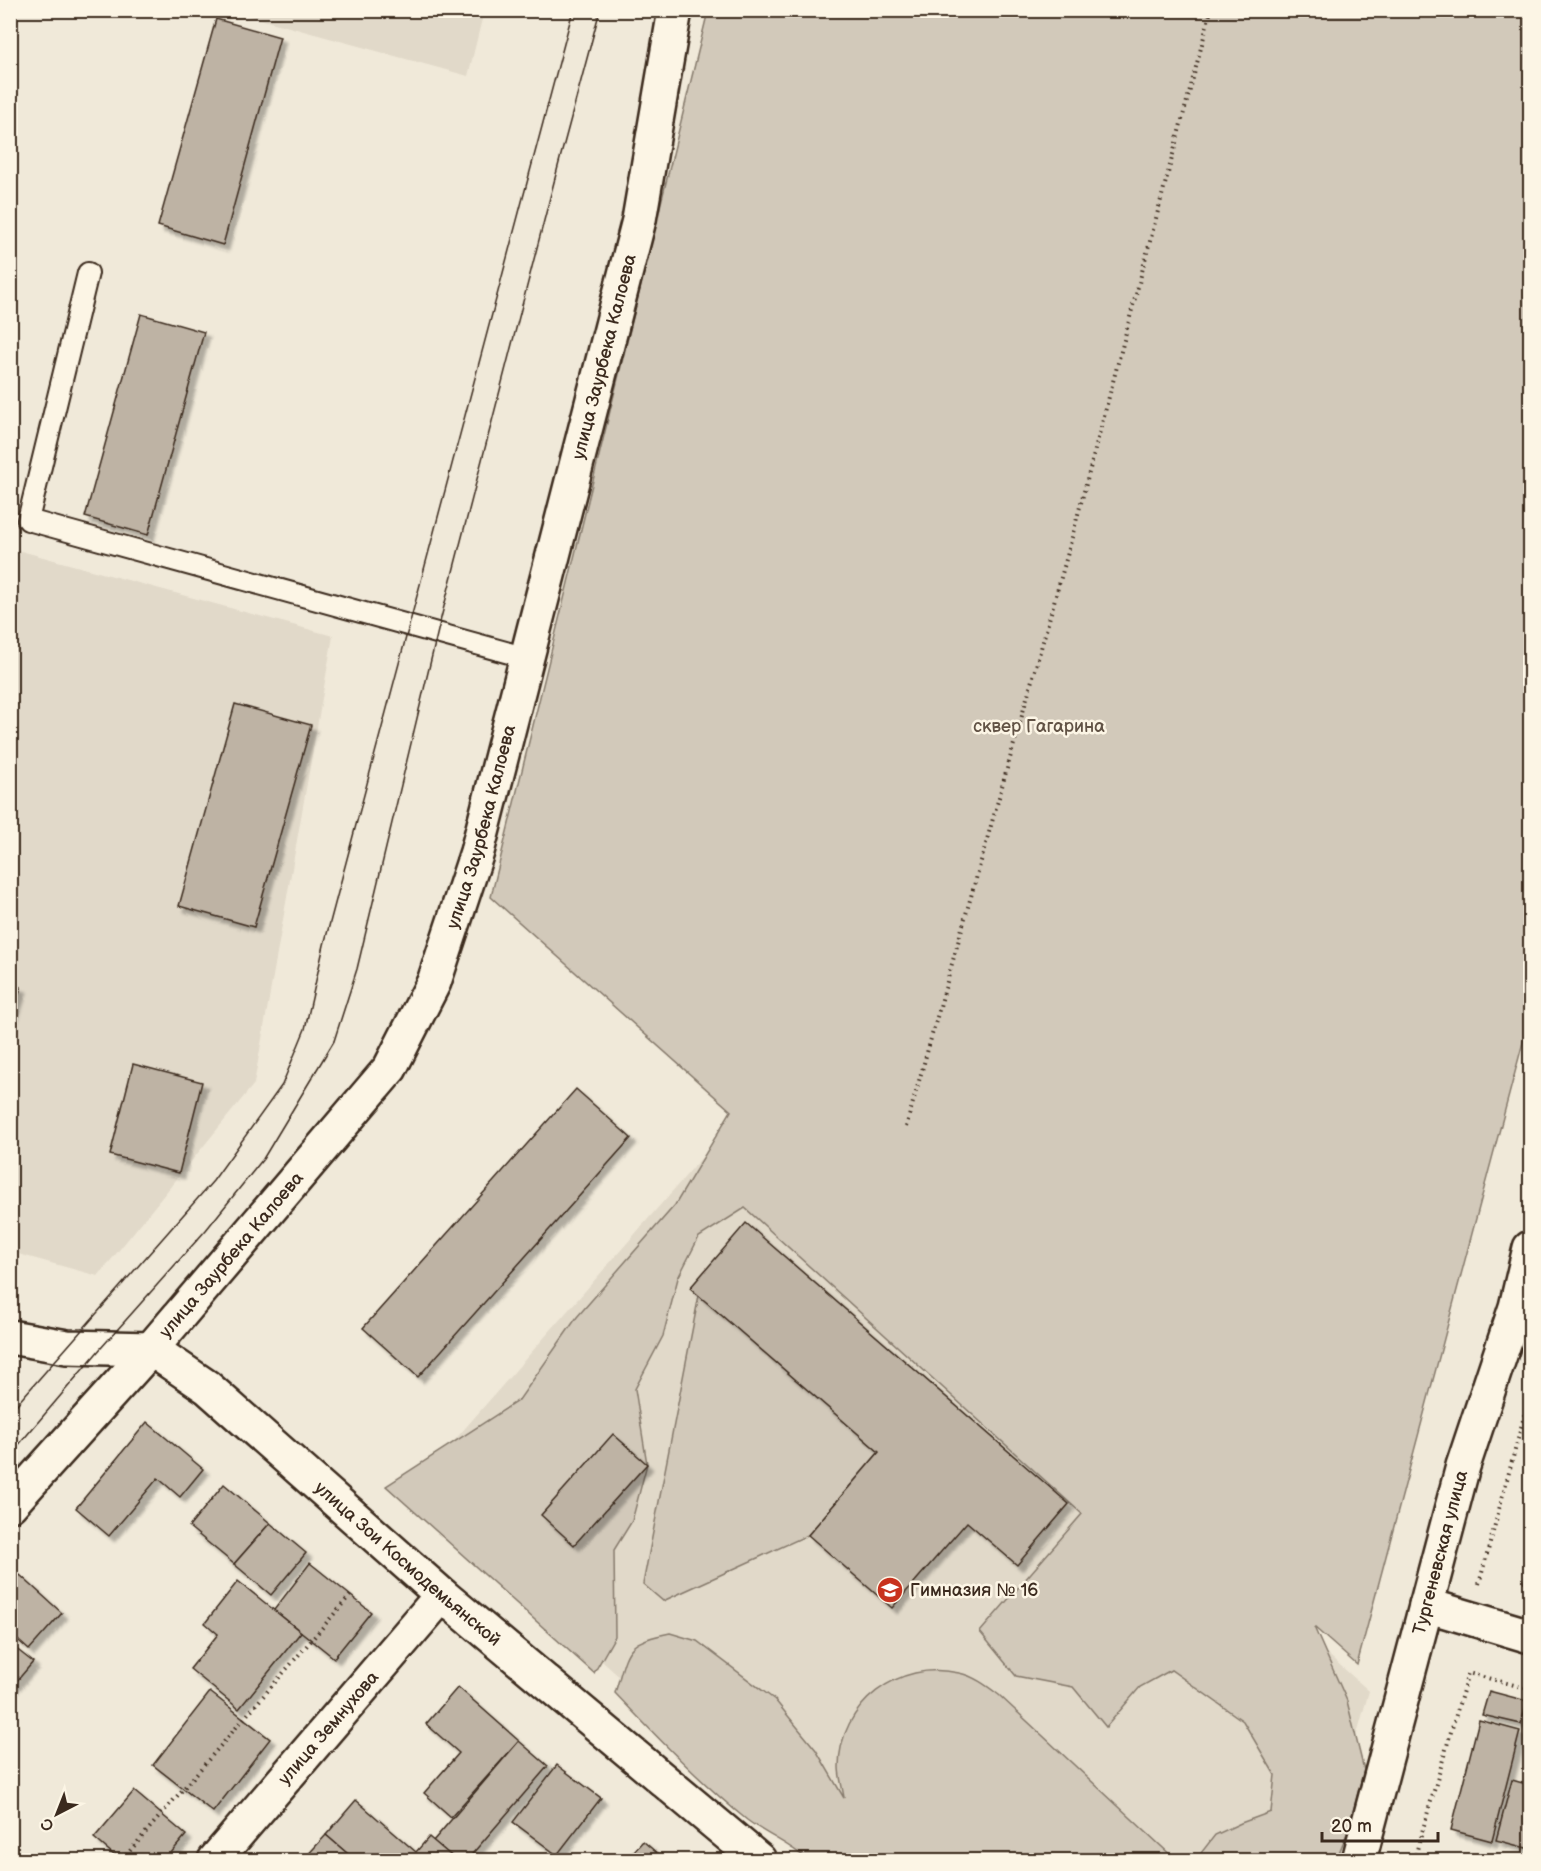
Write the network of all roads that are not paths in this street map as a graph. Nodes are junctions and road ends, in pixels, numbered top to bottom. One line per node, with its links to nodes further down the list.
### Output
1 (675, 10): 3 (street, улица Заурбека Калоева)
2 (88, 273): 3 (lane)
3 (527, 658): 6 (street, улица Заурбека Калоева)
4 (1530, 1248): 9 (street, Тургеневская улица)
5 (15, 1346): 6 (street)
6 (151, 1349): 7 (street, улица Заурбека Калоева); 8 (street, улица Зои Космодемьянской)
7 (10, 1505)
8 (442, 1595): 11 (street, улица Земнухова); 12 (street, улица Зои Космодемьянской)
9 (1426, 1605): 10 (street); 13 (street, Тургеневская улица)
10 (1530, 1635)
11 (215, 1860)
12 (759, 1860)
13 (1359, 1860)

